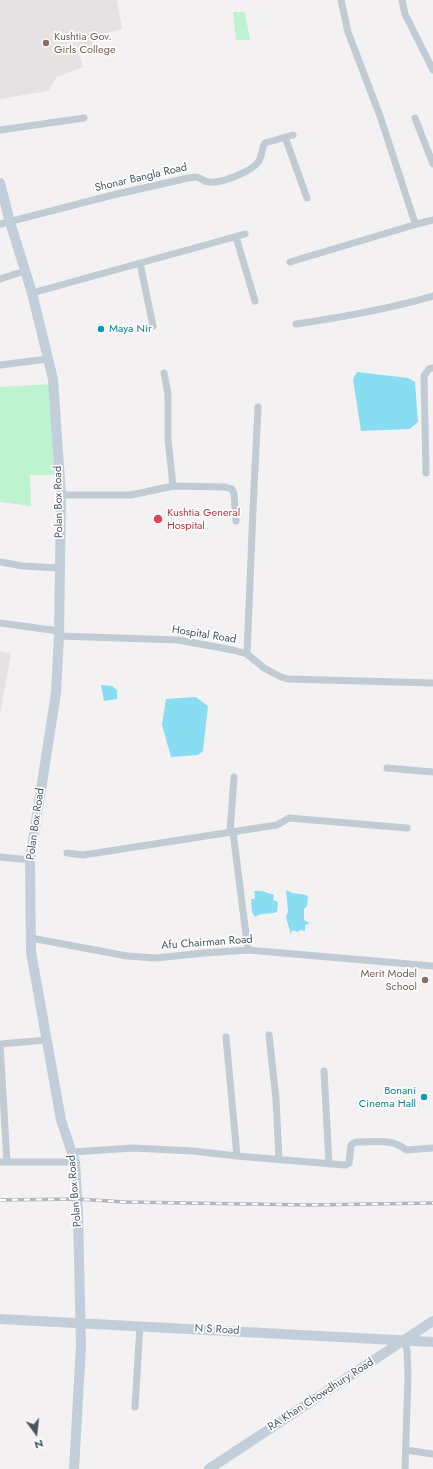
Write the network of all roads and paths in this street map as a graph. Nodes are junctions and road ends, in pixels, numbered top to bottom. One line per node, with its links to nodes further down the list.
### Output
1 (341, 0): 14 (street)
2 (402, 0): 3 (street)
3 (433, 70)
4 (84, 118): 6 (street)
5 (415, 118): 9 (street)
6 (0, 130)
7 (293, 135): 8 (street, Shonar Bangla Road)
8 (285, 137): 11 (street); 13 (street, Shonar Bangla Road)
9 (433, 164)
10 (0, 183): 13 (main road, Polan Box Road)
11 (307, 198)
12 (433, 220): 14 (street)
13 (5, 223): 19 (main road, Polan Box Road)
14 (417, 224): 17 (street)
15 (245, 234): 16 (street)
16 (236, 237): 18 (street); 23 (street)
17 (290, 262)
18 (140, 263): 21 (street); 25 (street)
19 (25, 271): 20 (street); 21 (main road, Polan Box Road)
20 (0, 279)
21 (32, 293): 26 (main road, Polan Box Road)
22 (433, 296): 24 (street)
23 (255, 301)
24 (296, 324)
25 (153, 326)
26 (48, 359): 27 (street); 33 (main road, Polan Box Road)
27 (0, 365)
28 (433, 368): 31 (street)
29 (164, 373): 32 (street)
30 (258, 407): 39 (street)
31 (426, 473)
32 (173, 486): 33 (street); 34 (street)
33 (61, 495): 36 (main road, Polan Box Road)
34 (236, 521)
35 (0, 562): 36 (street)
36 (59, 568): 38 (main road, Polan Box Road)
37 (0, 623): 38 (street, Hospital Road)
38 (59, 634): 39 (street, Hospital Road); 48 (main road, Polan Box Road)
39 (247, 654): 40 (street, Hospital Road)
40 (433, 683)
41 (387, 768): 42 (street)
42 (433, 772)
43 (234, 778): 45 (street)
44 (407, 828): 45 (street)
45 (231, 832): 46 (street); 50 (street)
46 (67, 853)
47 (0, 857): 48 (street)
48 (30, 860): 49 (main road, Polan Box Road)
49 (31, 938): 50 (street, Afu Chairman Road); 54 (main road, Polan Box Road)
50 (248, 950): 51 (street, Afu Chairman Road)
51 (433, 966)
52 (269, 1035): 60 (street)
53 (226, 1037): 58 (street)
54 (47, 1040): 55 (street); 59 (main road, Polan Box Road)
55 (0, 1044): 61 (street)
56 (324, 1071): 62 (street)
57 (433, 1148): 62 (street)
58 (238, 1156): 59 (street); 60 (street)
59 (74, 1157): 61 (street); 65 (main road, Polan Box Road)
60 (279, 1159): 62 (street)
61 (3, 1162)
62 (329, 1164)
63 (0, 1319): 65 (main road, N S Road)
64 (433, 1321): 67 (main road, RA Khan Chowdhury Road)
65 (80, 1323): 66 (main road, N S Road); 72 (main road, Polan Box Road)
66 (140, 1326): 67 (main road, N S Road); 69 (street)
67 (405, 1340): 68 (main road, N S Road); 70 (street); 73 (main road, RA Khan Chowdhury Road)
68 (433, 1342)
69 (135, 1407)
70 (406, 1450): 71 (street); 74 (street)
71 (433, 1454)
72 (74, 1469)
73 (208, 1469)
74 (405, 1469)

